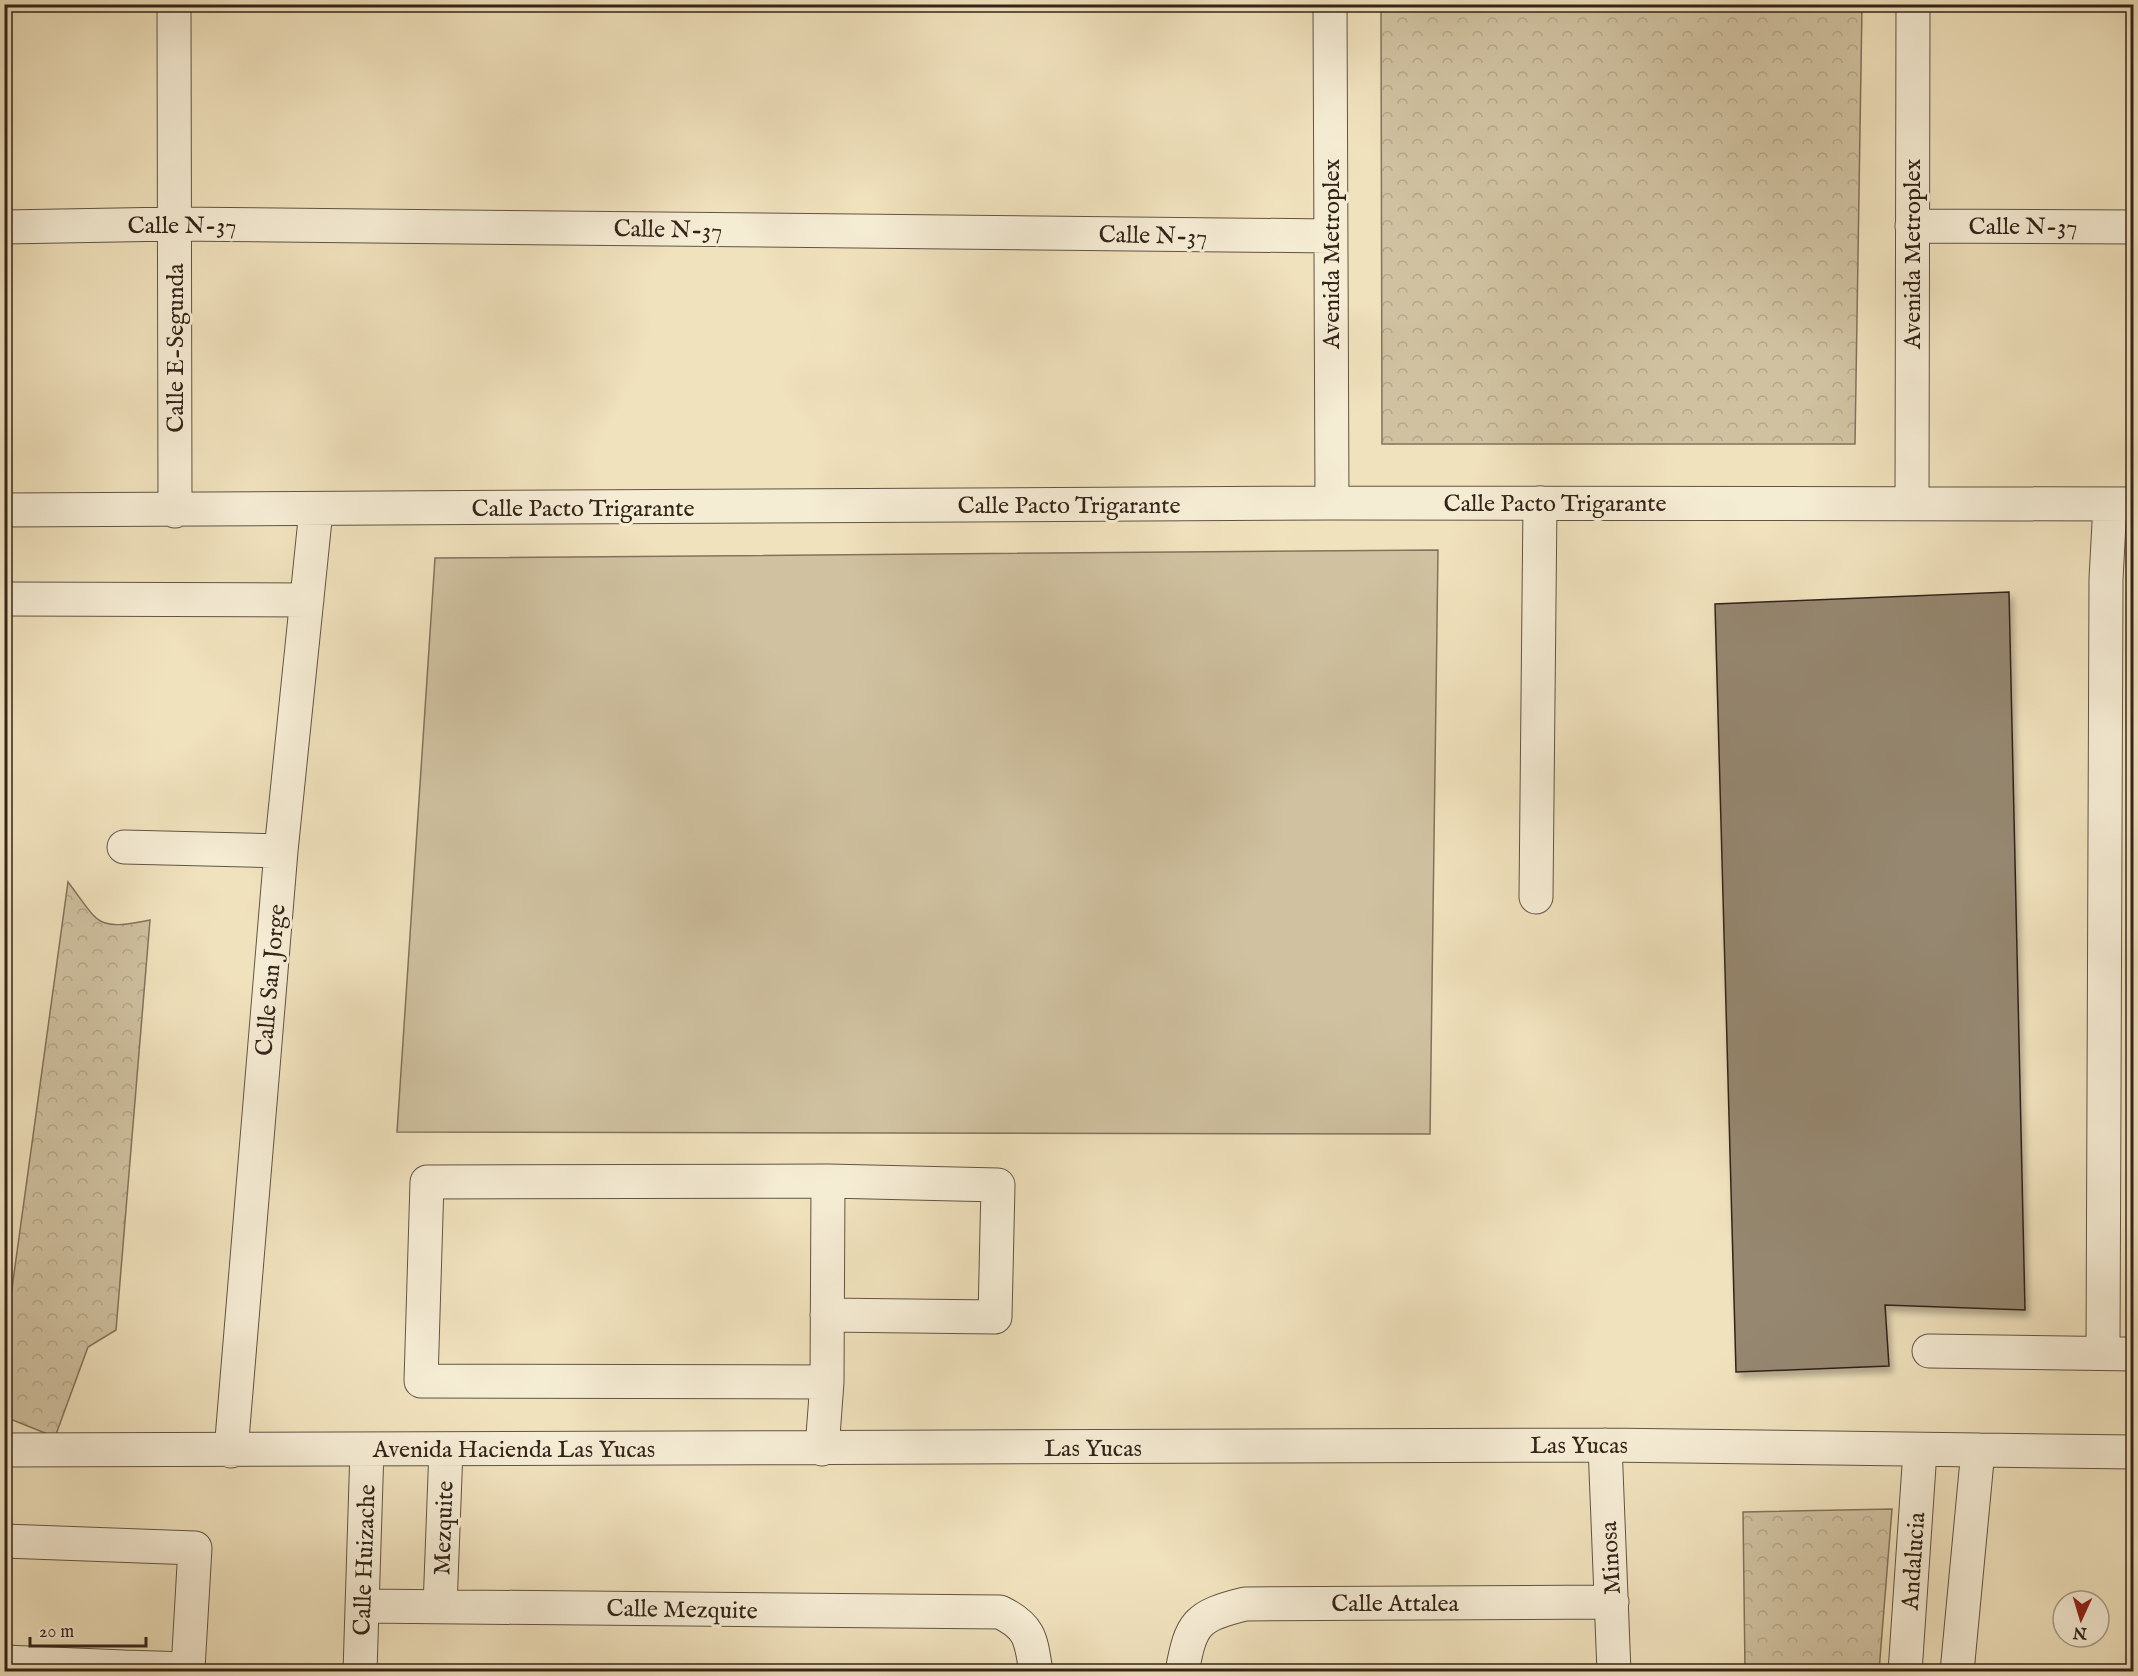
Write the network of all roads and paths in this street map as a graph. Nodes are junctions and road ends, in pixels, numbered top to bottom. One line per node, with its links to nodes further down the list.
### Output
1 (174, 4): 4 (street, Calle E-Segunda)
2 (1330, 4): 8 (street, Avenida Metroplex)
3 (1913, 4): 5 (street, Avenida Metroplex)
4 (174, 224): 6 (street, Calle N-37); 8 (street, Calle N-37); 15 (street, Calle E-Segunda)
5 (1912, 226): 7 (street, Calle N-37); 11 (street, Avenida Metroplex)
6 (4, 227)
7 (2133, 227)
8 (1330, 236): 9 (street, Avenida Metroplex)
9 (1332, 503): 10 (street, Calle Pacto Trigarante); 14 (street, Calle Pacto Trigarante)
10 (1540, 503): 11 (street, Calle Pacto Trigarante); 20 (street)
11 (1912, 503): 12 (street, Calle Pacto Trigarante)
12 (2121, 504): 24 (street)
13 (4, 510): 15 (street, Calle Pacto Trigarante)
14 (316, 510): 15 (street, Calle Pacto Trigarante); 17 (street, Calle San Jorge)
15 (175, 511)
16 (4, 599): 17 (street)
17 (307, 600): 19 (street, Calle San Jorge)
18 (124, 847): 19 (street)
19 (281, 851): 33 (street, Calle San Jorge)
20 (1536, 897)
21 (828, 1181): 22 (street); 22 (street); 25 (street)
22 (827, 1315): 25 (street)
23 (1929, 1351): 24 (street)
24 (2118, 1354)
25 (826, 1382): 29 (street)
26 (1605, 1445): 30 (street, Las Yucas); 34 (street, Las Yucas); 37 (street, Minosa)
27 (366, 1449): 28 (street, Avenida Hacienda Las Yucas); 33 (street, Avenida Hacienda Las Yucas); 38 (street, Calle Huizache)
28 (446, 1449): 29 (street, Avenida Hacienda Las Yucas); 39 (street, Mezquite)
29 (822, 1449): 30 (street, Avenida Hacienda Las Yucas)
30 (1024, 1449)
31 (4, 1450): 33 (street, Avenida Hacienda Las Yucas)
32 (1978, 1450): 34 (street, Las Yucas); 35 (street, Las Yucas); 47 (street)
33 (231, 1451)
34 (1920, 1451): 46 (street, Andalucia)
35 (2133, 1452)
36 (4, 1541): 41 (street)
37 (1612, 1602): 44 (street, Calle Attalea); 45 (street, Minosa)
38 (364, 1606): 39 (street, Calle Mezquite); 42 (street, Calle Huizache)
39 (441, 1606): 43 (street, Calle Mezquite)
40 (4, 1662): 41 (street)
41 (124, 1669)
42 (360, 1671)
43 (1036, 1671)
44 (1182, 1671)
45 (1614, 1671)
46 (1905, 1671)
47 (1957, 1671)

